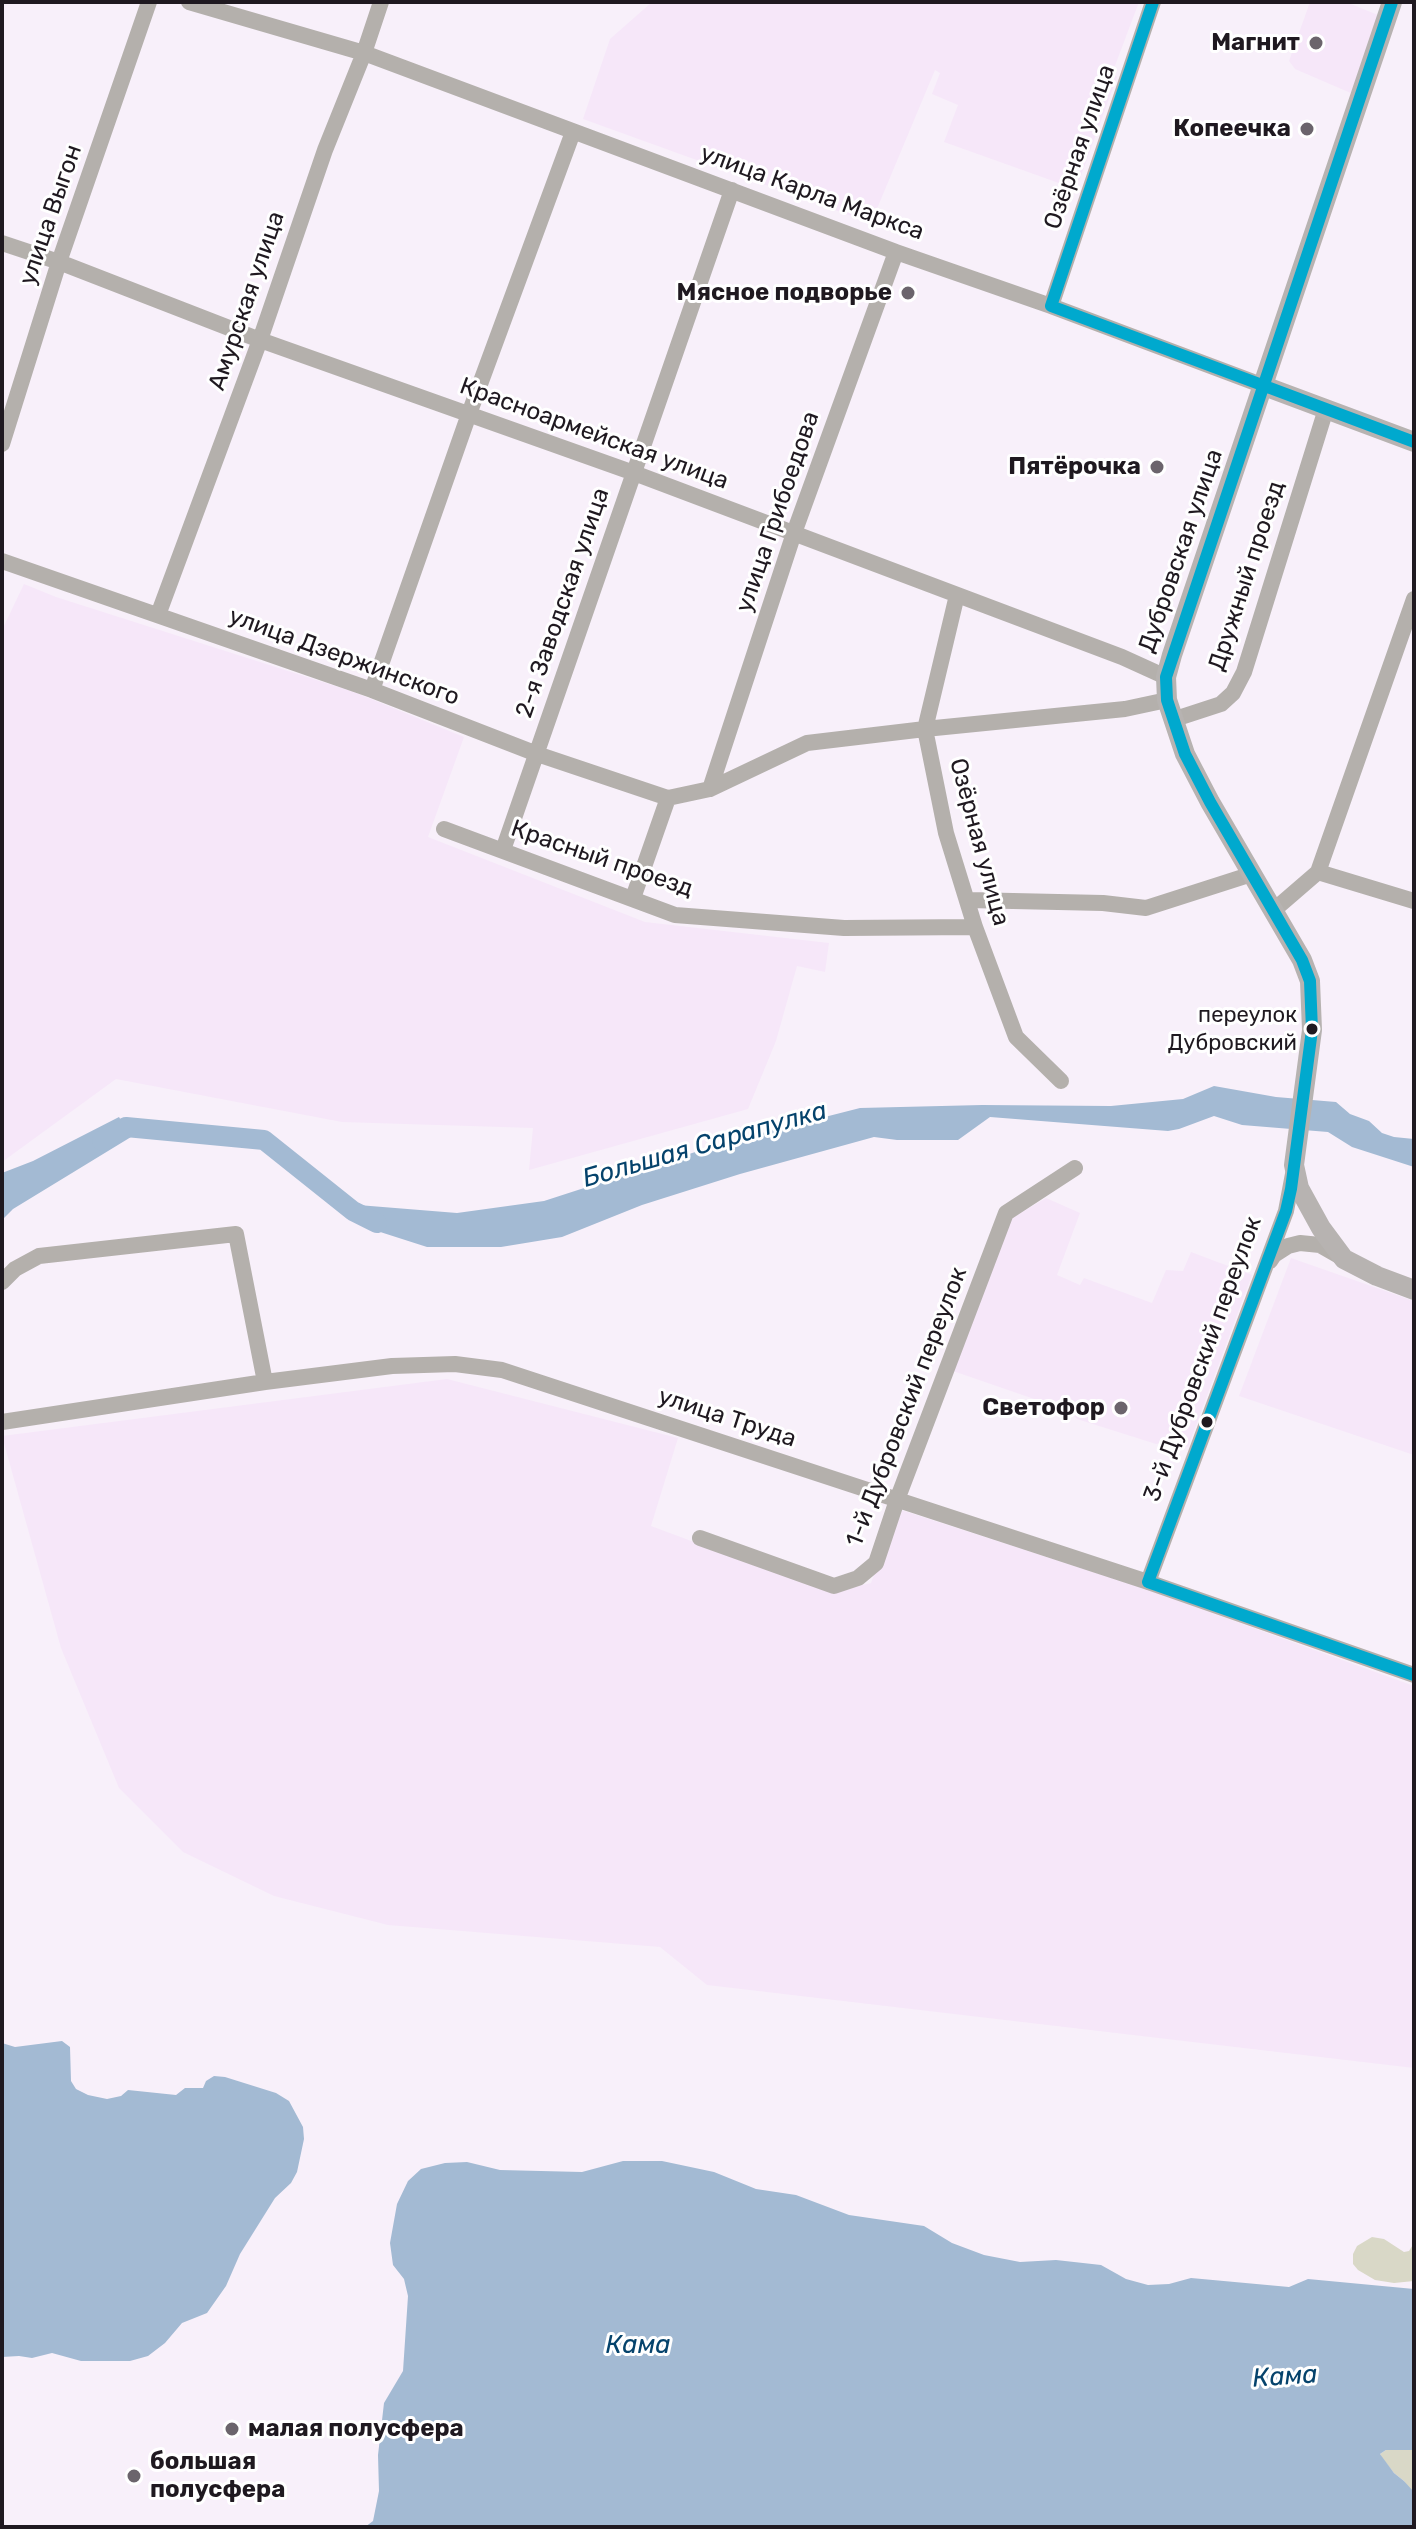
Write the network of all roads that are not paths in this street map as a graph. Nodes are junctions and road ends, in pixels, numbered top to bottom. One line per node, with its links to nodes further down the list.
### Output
1 (149, 2): 11 (street, улица Выгон)
2 (189, 2): 6 (street, улица Карла Маркса)
3 (381, 2): 6 (street, Амурская улица)
4 (1153, 2): 12 (street, Озёрная улица)
5 (1392, 2): 14 (main road, Дубровская улица)
6 (364, 53): 7 (street, улица Карла Маркса); 13 (street, Амурская улица)
7 (573, 132): 8 (street, улица Карла Маркса); 16 (street)
8 (732, 190): 10 (street, улица Карла Маркса); 19 (street, 2-я Заводская улица)
9 (2, 243): 11 (street, Красноармейская улица)
10 (896, 252): 12 (street, улица Карла Маркса); 20 (street, улица Грибоедова)
11 (59, 262): 13 (street, Красноармейская улица); 18 (street, улица Выгон)
12 (1051, 306): 14 (street, улица Карла Маркса)
13 (260, 340): 16 (street, Красноармейская улица); 24 (street, Амурская улица)
14 (1264, 386): 15 (main road, улица Карла Маркса); 25 (main road, Дубровская улица)
15 (1326, 409): 17 (main road, улица Карла Маркса); 27 (street, Дружный проезд)
16 (469, 414): 19 (street, Красноармейская улица); 26 (street)
17 (1414, 442)
18 (2, 444)
19 (634, 473): 20 (street, Красноармейская улица); 29 (street, 2-я Заводская улица)
20 (794, 533): 22 (street, Красноармейская улица); 30 (street, улица Грибоедова)
21 (2, 561): 24 (street, улица Дзержинского)
22 (957, 595): 25 (street, Красноармейская улица); 28 (street, Озёрная улица)
23 (1414, 599): 34 (street)
24 (158, 615): 26 (street, улица Дзержинского)
25 (1166, 677): 27 (main road, Дубровская улица)
26 (372, 690): 29 (street, улица Дзержинского)
27 (1170, 710): 28 (street, Дружный проезд); 35 (main road, Дубровская улица)
28 (925, 729): 30 (street, Дружный проезд); 37 (street, Озёрная улица)
29 (537, 754): 31 (street, улица Дзержинского); 33 (street, 2-я Заводская улица)
30 (710, 789): 31 (street, Дружный проезд)
31 (668, 798): 36 (street)
32 (444, 829): 33 (street, Красный проезд)
33 (503, 850): 36 (street, Красный проезд)
34 (1318, 872): 38 (street); 39 (street)
35 (1252, 874): 37 (street); 39 (main road, Дубровская улица)
36 (633, 898): 40 (street, Красный проезд)
37 (968, 900): 40 (street, Озёрная улица)
38 (1414, 901)
39 (1274, 910): 42 (main road, Дубровская улица)
40 (975, 927): 41 (street, Озёрная улица)
41 (1061, 1081)
42 (1295, 1158): 44 (main road); 45 (street, 3-й Дубровский переулок)
43 (1075, 1168): 50 (street, 1-й Дубровский переулок)
44 (1344, 1259): 45 (street); 47 (main road)
45 (1265, 1269): 52 (street, 3-й Дубровский переулок)
46 (2, 1282): 48 (street)
47 (1414, 1290)
48 (265, 1382): 49 (street, улица Труда); 50 (street, улица Труда)
49 (2, 1422)
50 (897, 1500): 51 (street, 1-й Дубровский переулок); 52 (street, улица Труда)
51 (700, 1538)
52 (1148, 1582): 53 (street, улица Труда)
53 (1414, 1675)

